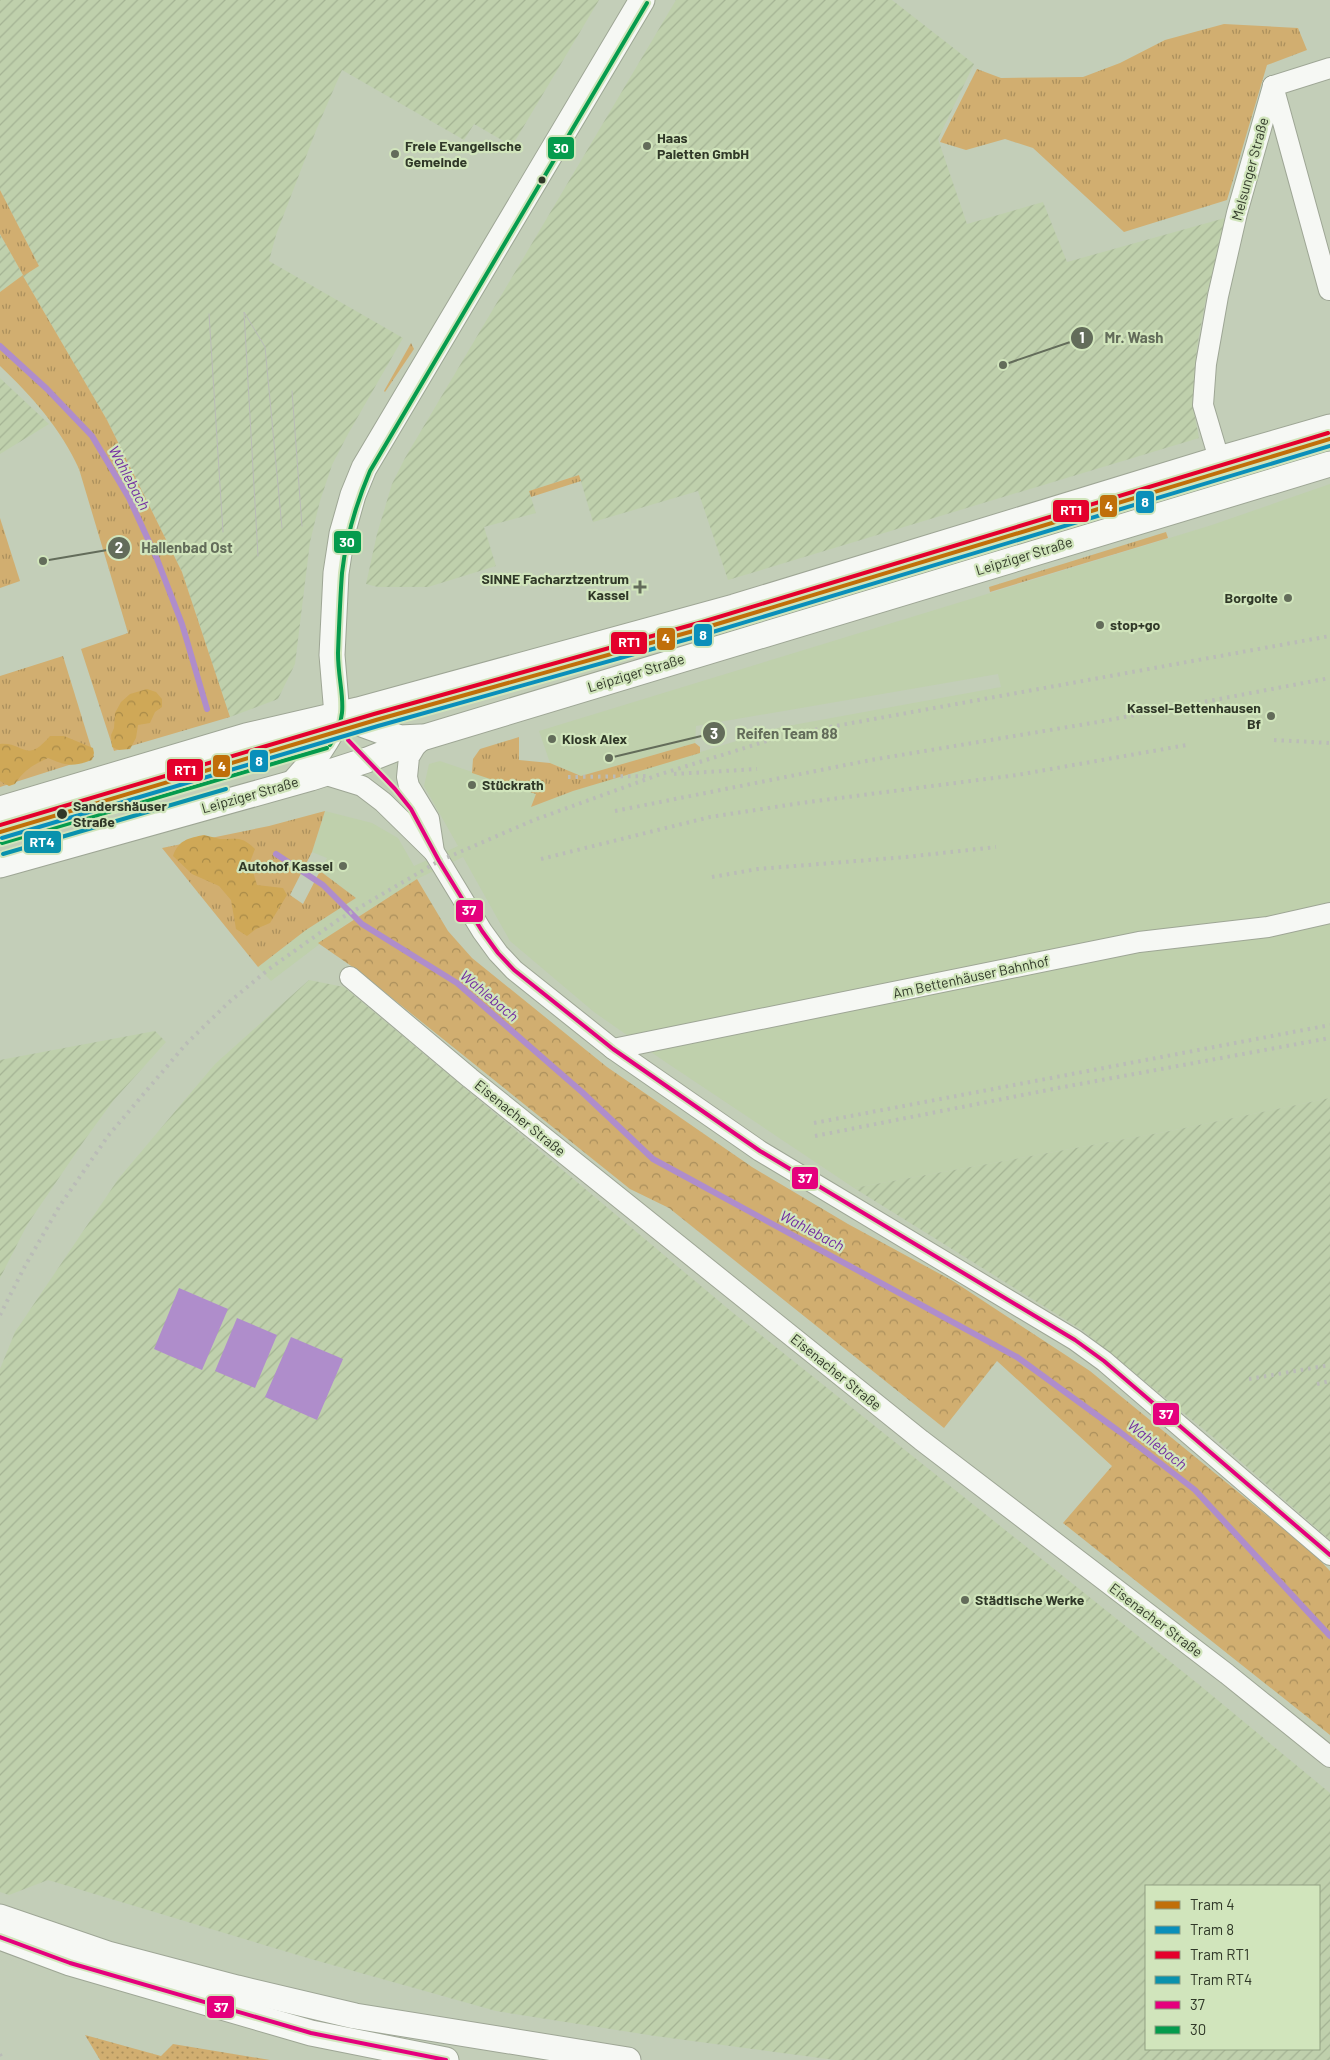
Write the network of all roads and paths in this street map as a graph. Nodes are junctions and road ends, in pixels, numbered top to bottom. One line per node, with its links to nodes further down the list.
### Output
1 (642, 0): 8 (main road)
2 (1330, 68): 3 (street)
3 (1273, 86): 4 (street, Melsunger Straße); 6 (street, Melsunger Straße)
4 (1328, 290)
5 (1330, 427): 6 (main road)
6 (1219, 459): 8 (main road)
7 (1330, 464): 9 (main road, Leipziger Straße)
8 (337, 715): 9 (main road); 11 (main road); 12 (main road)
9 (425, 737): 10 (main road, Leipziger Straße); 13 (street)
10 (324, 774): 11 (main road, Leipziger Straße); 13 (street)
11 (294, 782): 14 (main road, Leipziger Straße)
12 (0, 809)
13 (434, 852): 17 (street)
14 (0, 864)
15 (1330, 913): 17 (street, Am Bettenhäuser Bahnhof)
16 (350, 977): 19 (street, Eisenacher Straße)
17 (612, 1049): 18 (street)
18 (1330, 1555)
19 (1330, 1757)
20 (0, 1917): 23 (main road)
21 (0, 1937): 22 (main road)
22 (446, 2060)
23 (628, 2060)

